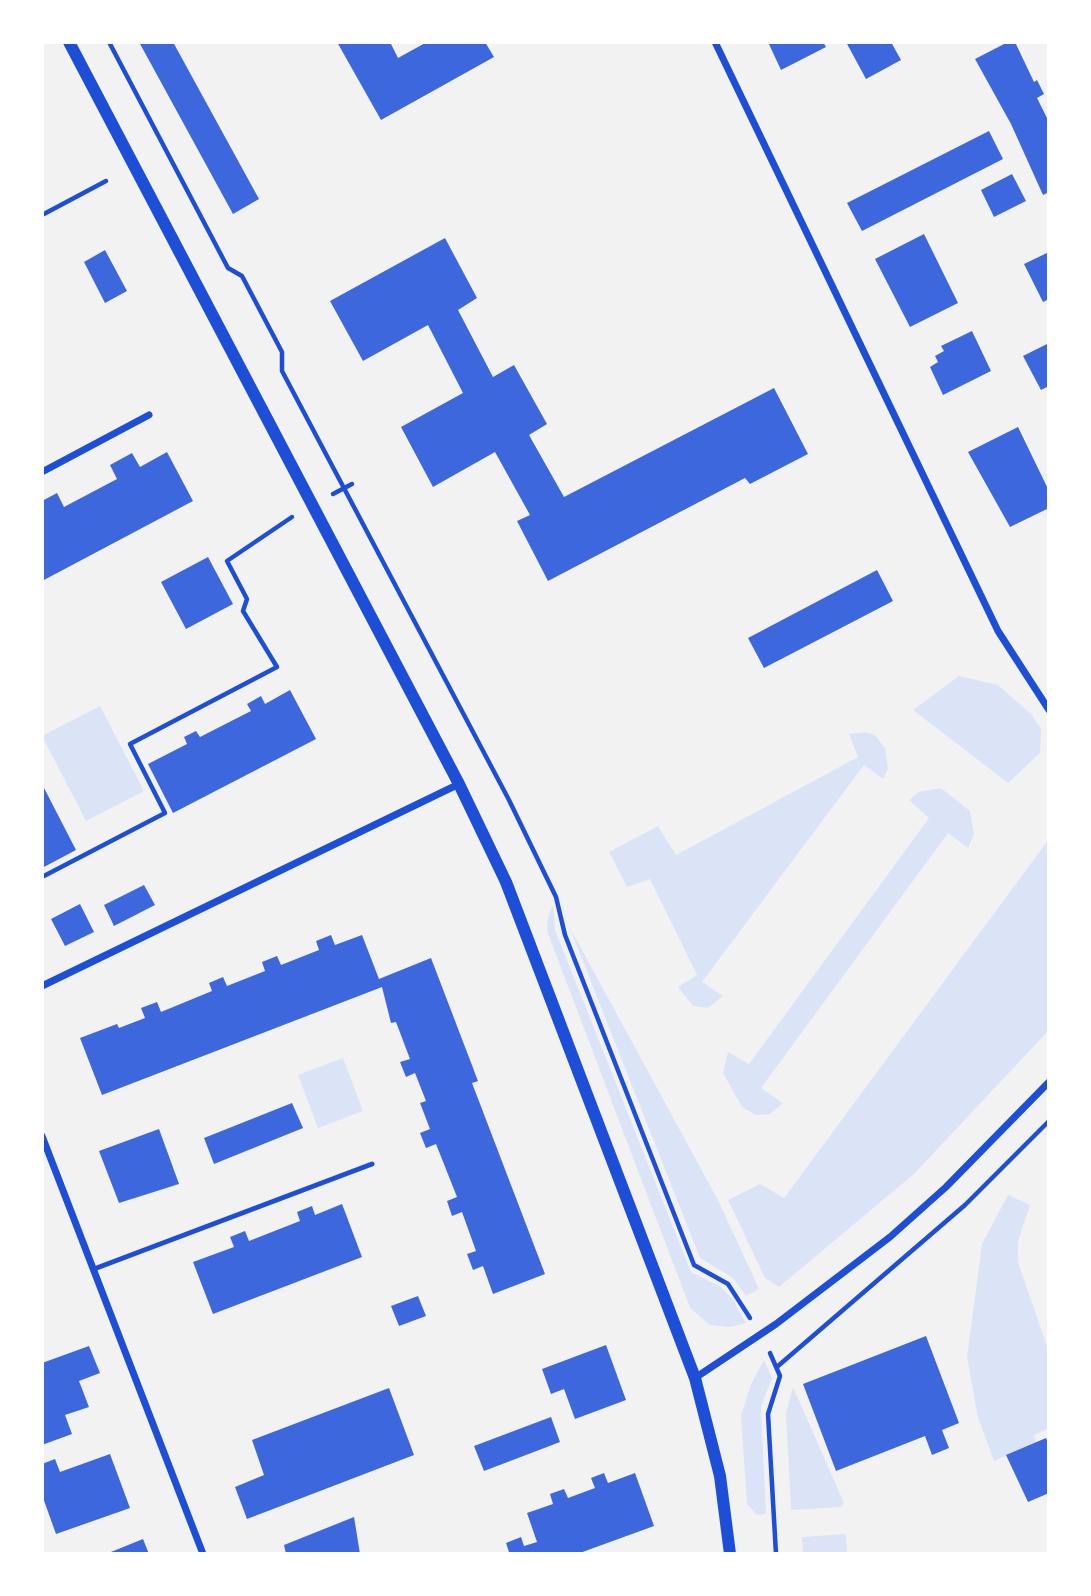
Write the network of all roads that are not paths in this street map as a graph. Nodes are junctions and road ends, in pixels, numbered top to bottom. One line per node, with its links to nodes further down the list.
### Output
1 (69, 42): 6 (street)
2 (715, 42): 5 (street)
3 (149, 415): 4 (street)
4 (42, 471)
5 (1049, 710)
6 (459, 785): 7 (street); 12 (street)
7 (42, 986)
8 (1049, 1082): 12 (street)
9 (42, 1136): 11 (street)
10 (372, 1164): 11 (lane)
11 (94, 1269): 13 (street)
12 (695, 1378): 14 (street)
13 (203, 1554)
14 (730, 1554)

